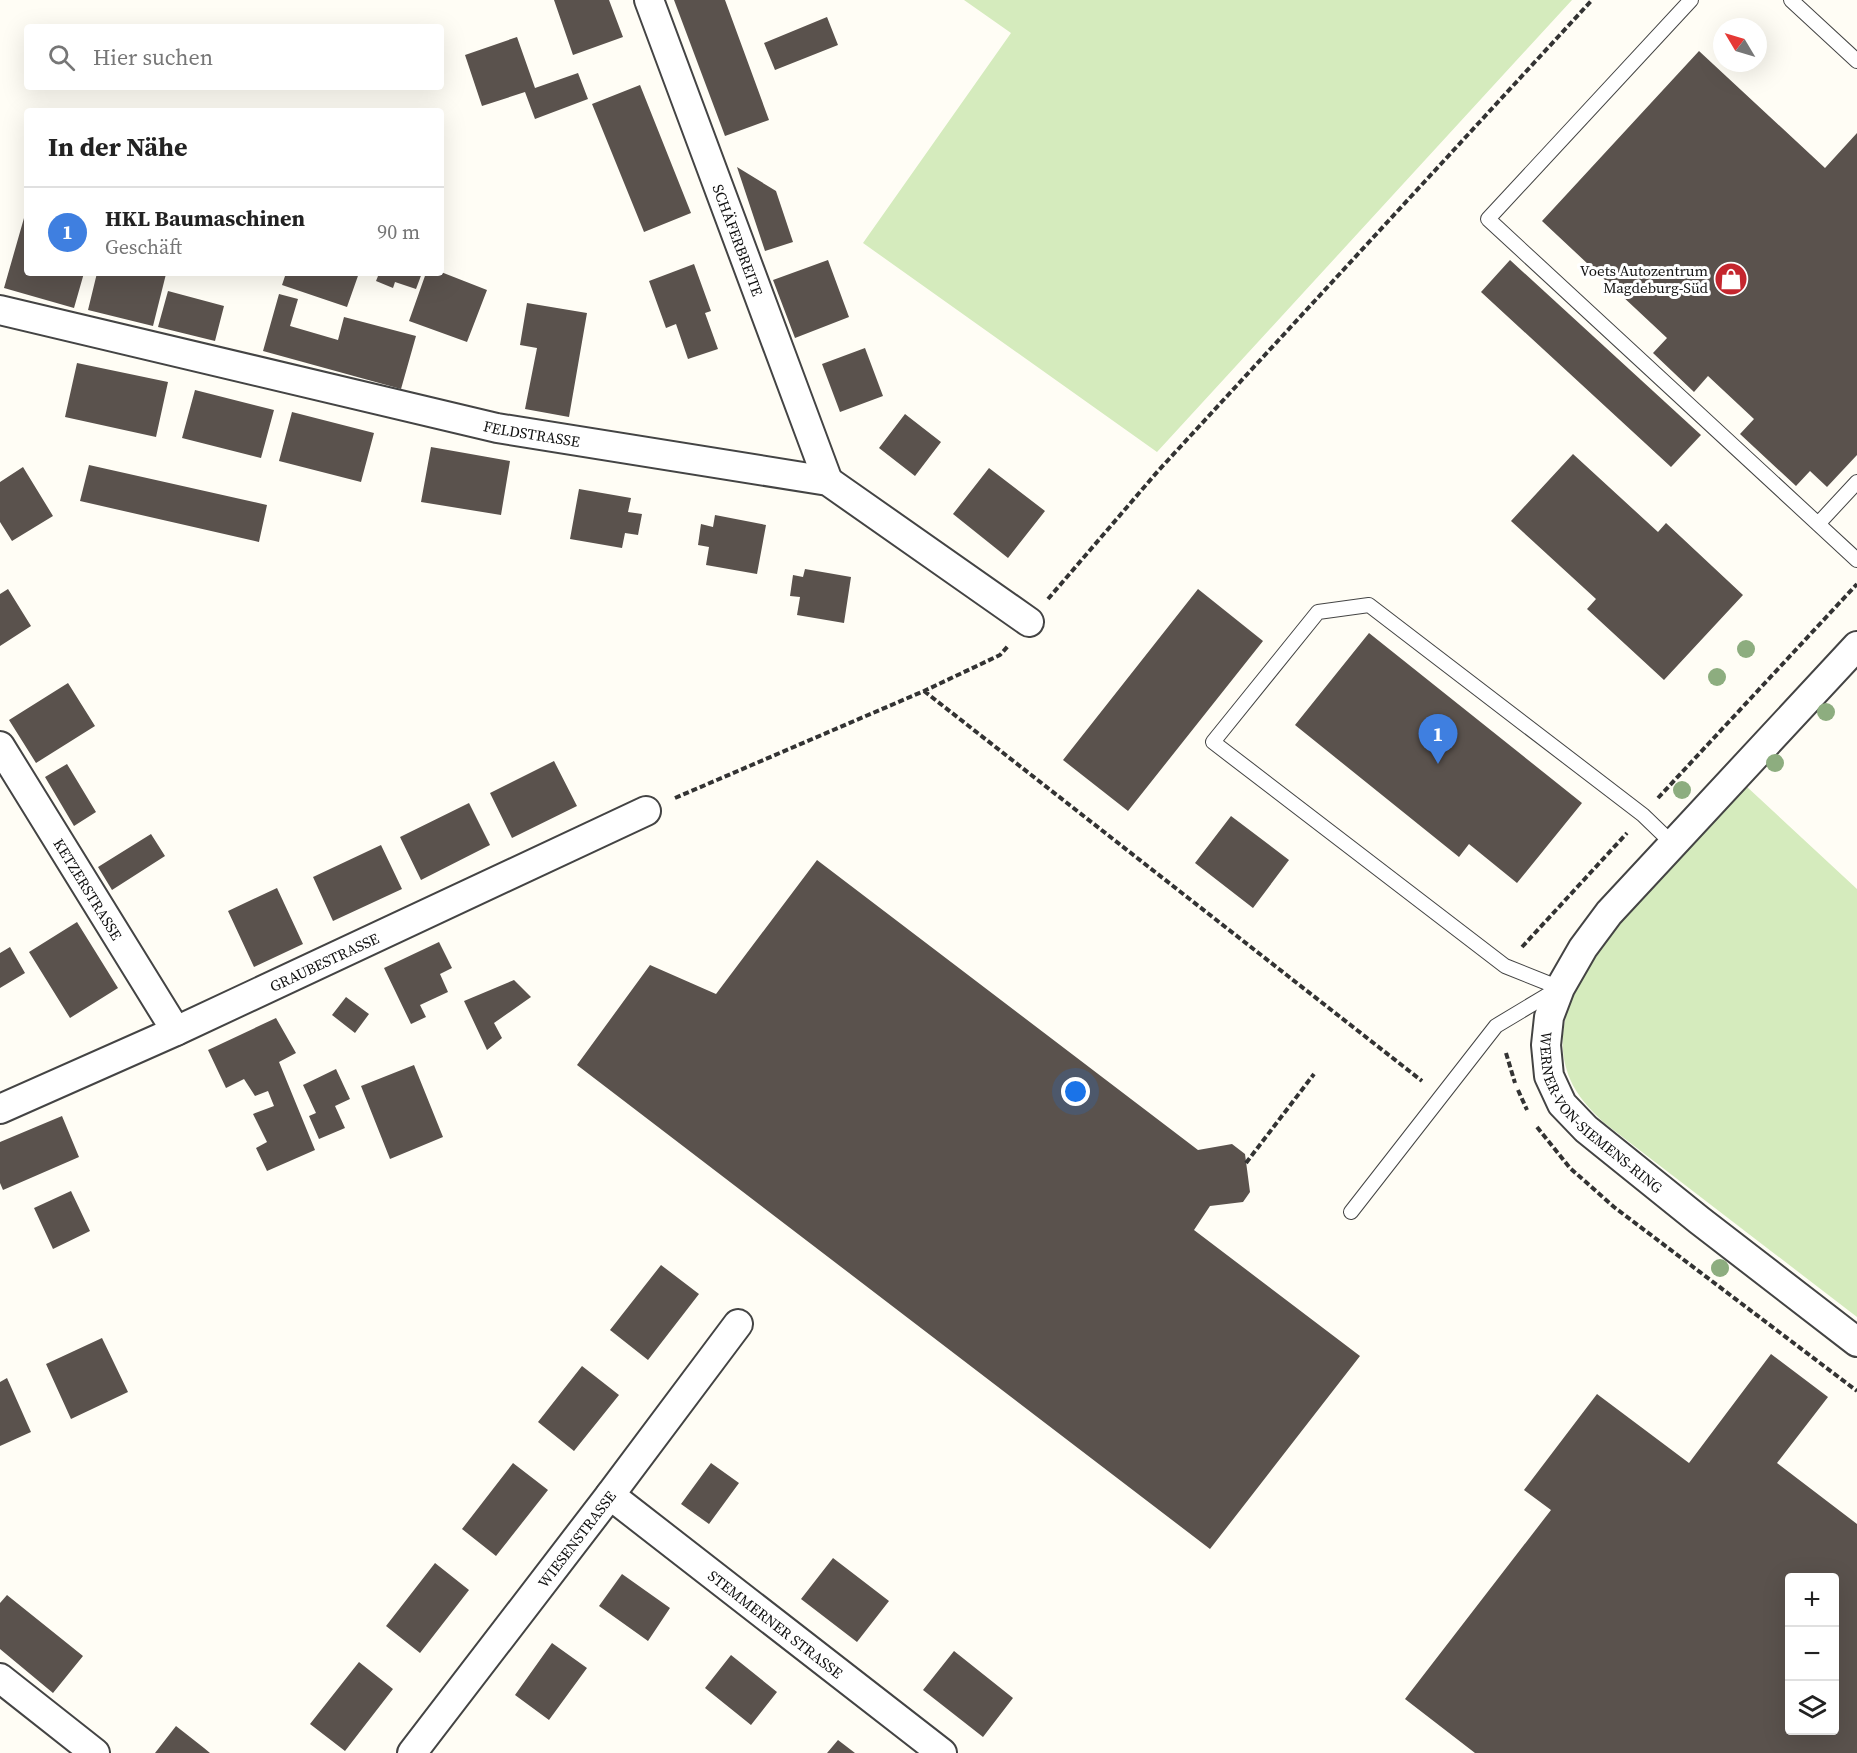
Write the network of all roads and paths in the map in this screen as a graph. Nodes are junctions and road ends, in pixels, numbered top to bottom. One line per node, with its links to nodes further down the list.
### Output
1 (649, 0): 7 (street, SCHÄFERBREITE)
2 (1592, 0): 11 (path)
3 (1691, 0): 9 (lane)
4 (1791, 0): 5 (lane)
5 (1857, 61)
6 (0, 310): 7 (street, FELDSTRASSE)
7 (828, 481): 11 (street, FELDSTRASSE)
8 (1857, 482): 9 (lane)
9 (1818, 524): 10 (lane)
10 (1857, 560)
11 (1029, 622): 13 (path)
12 (1857, 646): 16 (street, WERNER-VON-SIEMENS-RING)
13 (924, 691): 15 (path); 20 (path)
14 (0, 746): 18 (street, KETZERSTRASSE)
15 (646, 811): 18 (street, GRAUBESTRASSE)
16 (1673, 844): 17 (street, WERNER-VON-SIEMENS-RING); 17 (lane)
17 (1560, 988): 20 (lane); 25 (street, WERNER-VON-SIEMENS-RING)
18 (176, 1031): 21 (street, GRAUBESTRASSE)
19 (1314, 1074): 22 (path)
20 (1441, 1096): 23 (lane)
21 (0, 1109)
22 (1246, 1163)
23 (1351, 1212)
24 (738, 1324): 26 (street, WIESENSTRASSE)
25 (1857, 1342)
26 (610, 1495): 29 (street, WIESENSTRASSE); 30 (street, STEMMERNER STRASSE)
27 (0, 1678): 28 (street)
28 (95, 1753)
29 (412, 1753)
30 (942, 1753)

